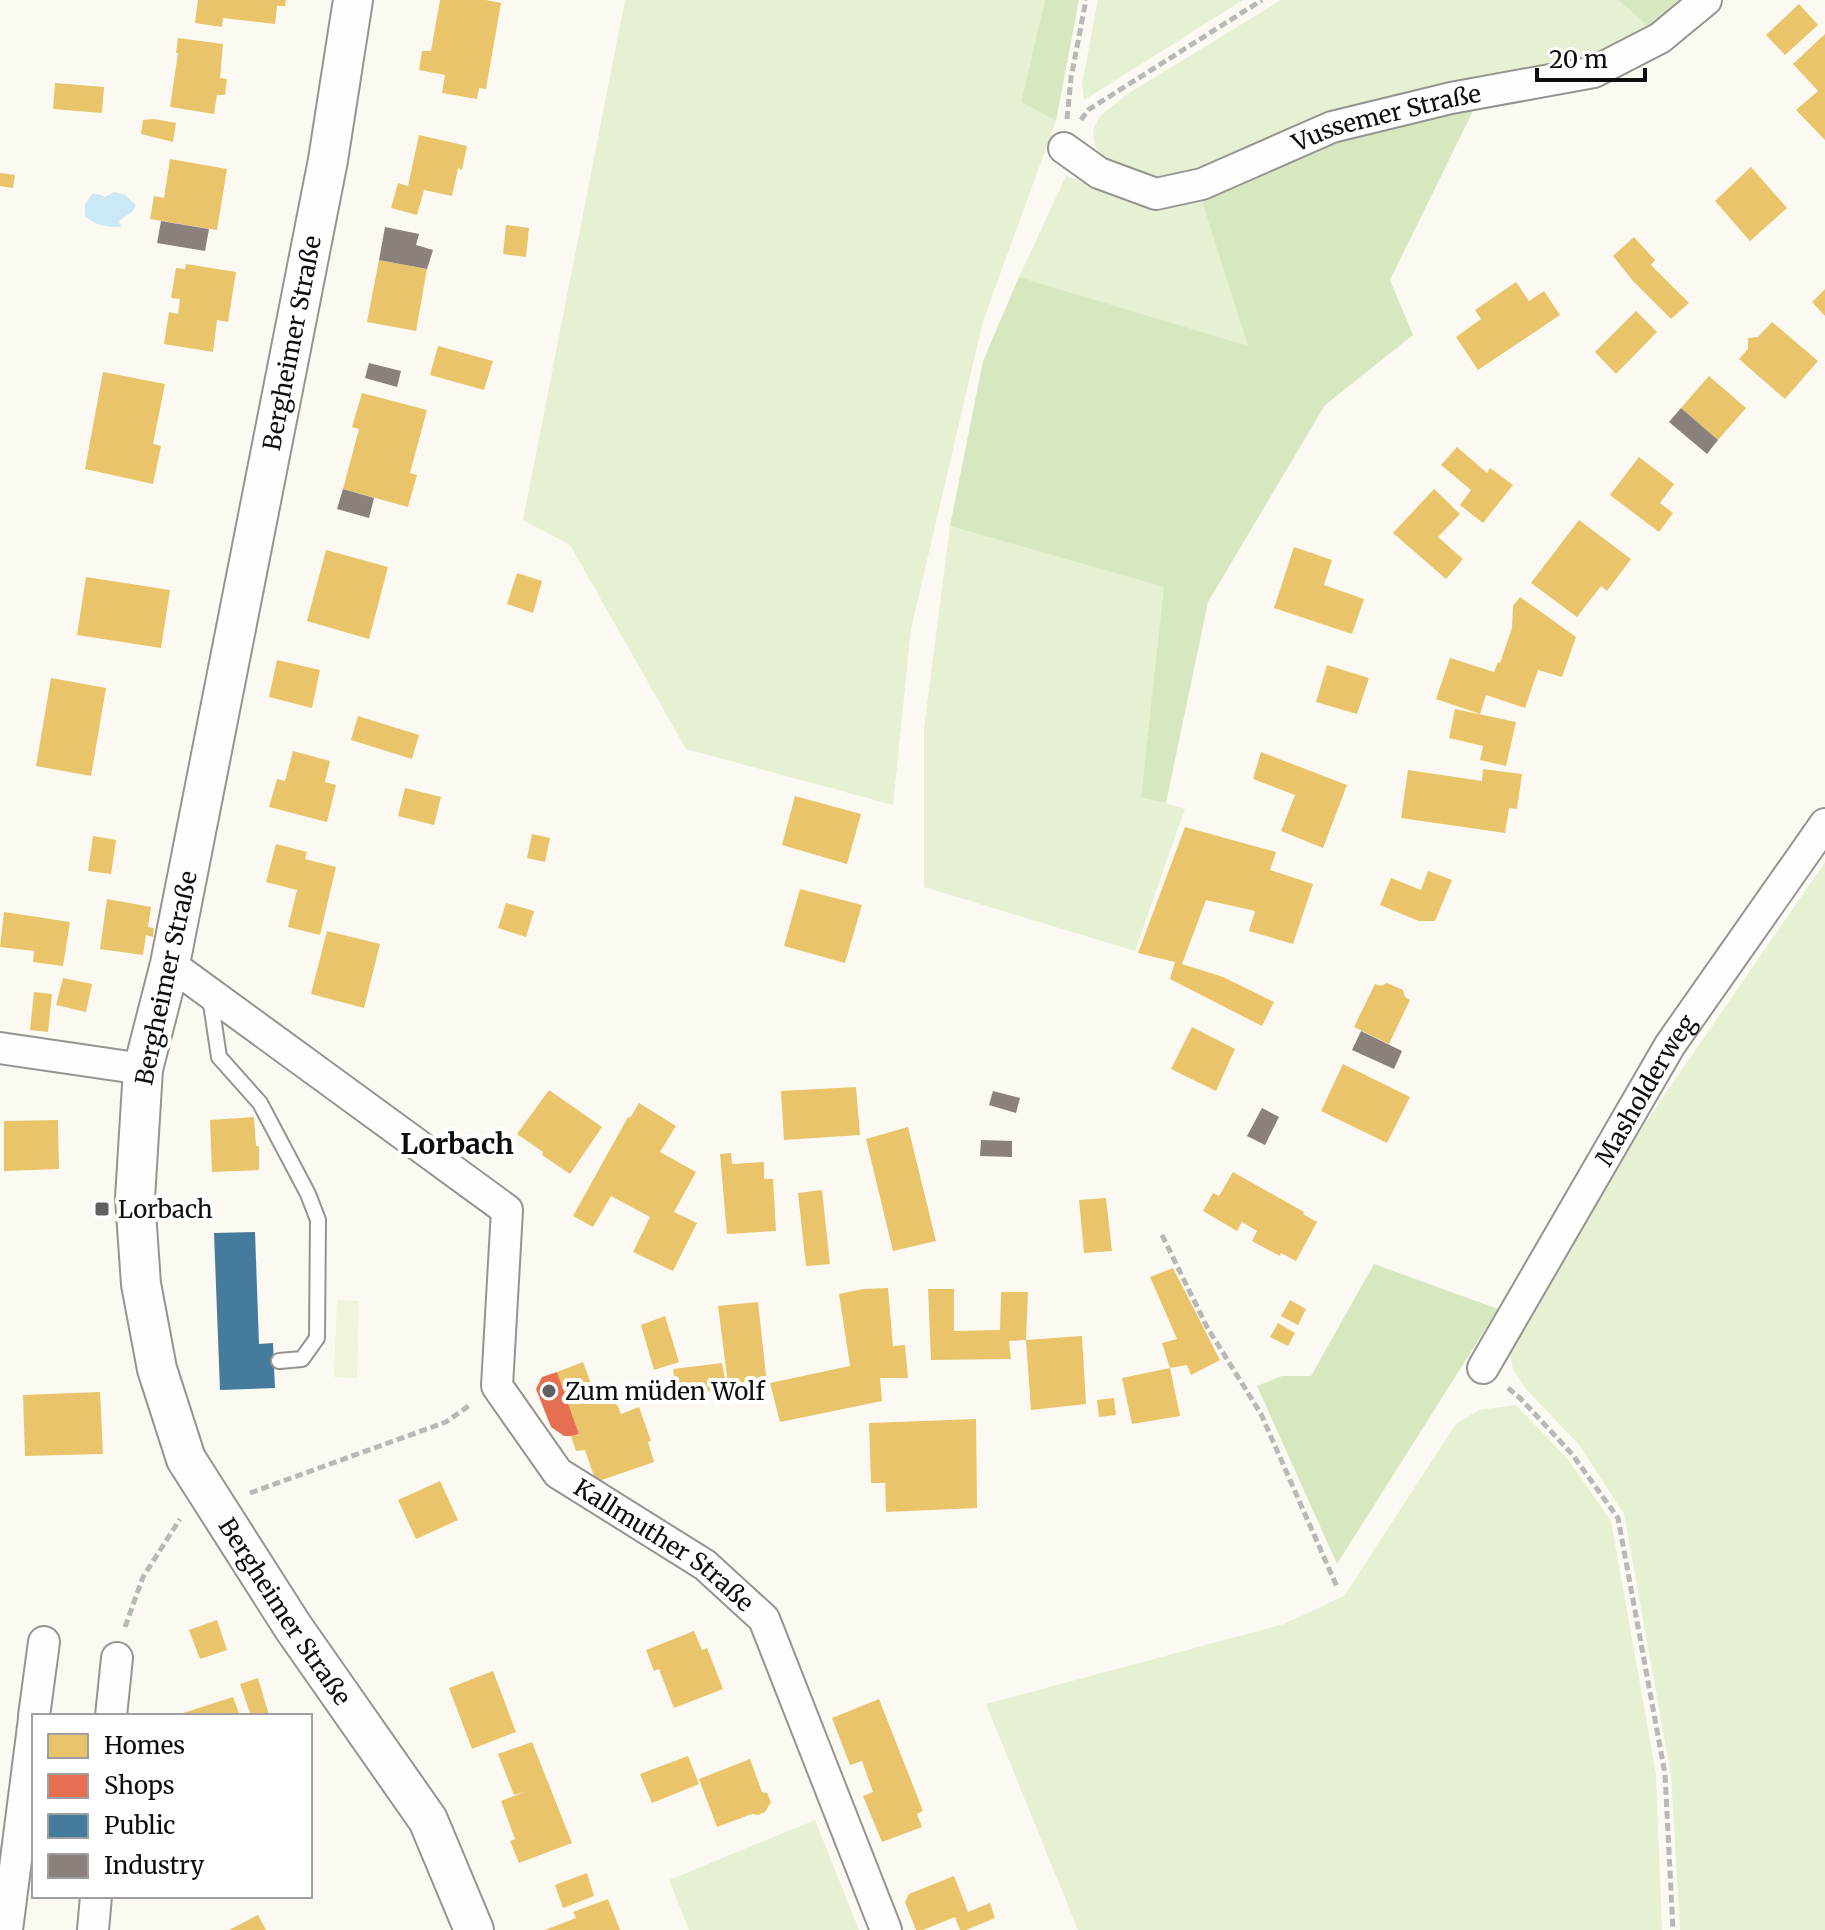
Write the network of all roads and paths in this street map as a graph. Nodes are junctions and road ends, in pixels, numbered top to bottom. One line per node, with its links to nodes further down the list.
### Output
1 (353, 0): 7 (street, Bergheimer Straße)
2 (1086, 0): 5 (path)
3 (1262, 0): 5 (path)
4 (1706, 0): 5 (street, Vussemer Straße)
5 (1064, 148)
6 (1825, 824): 13 (street, Masholderweg)
7 (170, 964): 8 (street); 10 (street, Bergheimer Straße)
8 (209, 992): 12 (lane); 27 (street, Kallmuther Straße)
9 (0, 1048): 10 (street)
10 (143, 1069): 15 (street, Bergheimer Straße)
11 (1162, 1235): 17 (path)
12 (279, 1361)
13 (1483, 1368): 28 (path)
14 (446, 1422): 16 (path)
15 (202, 1484): 19 (path); 26 (street, Bergheimer Straße)
16 (272, 1484)
17 (1337, 1587)
18 (44, 1642): 20 (street)
19 (117, 1658): 21 (street)
20 (34, 1714)
21 (111, 1714)
22 (32, 1733): 24 (street)
23 (96, 1898): 25 (street)
24 (7, 1930)
25 (93, 1930)
26 (474, 1930)
27 (886, 1930)
28 (1673, 1930)

